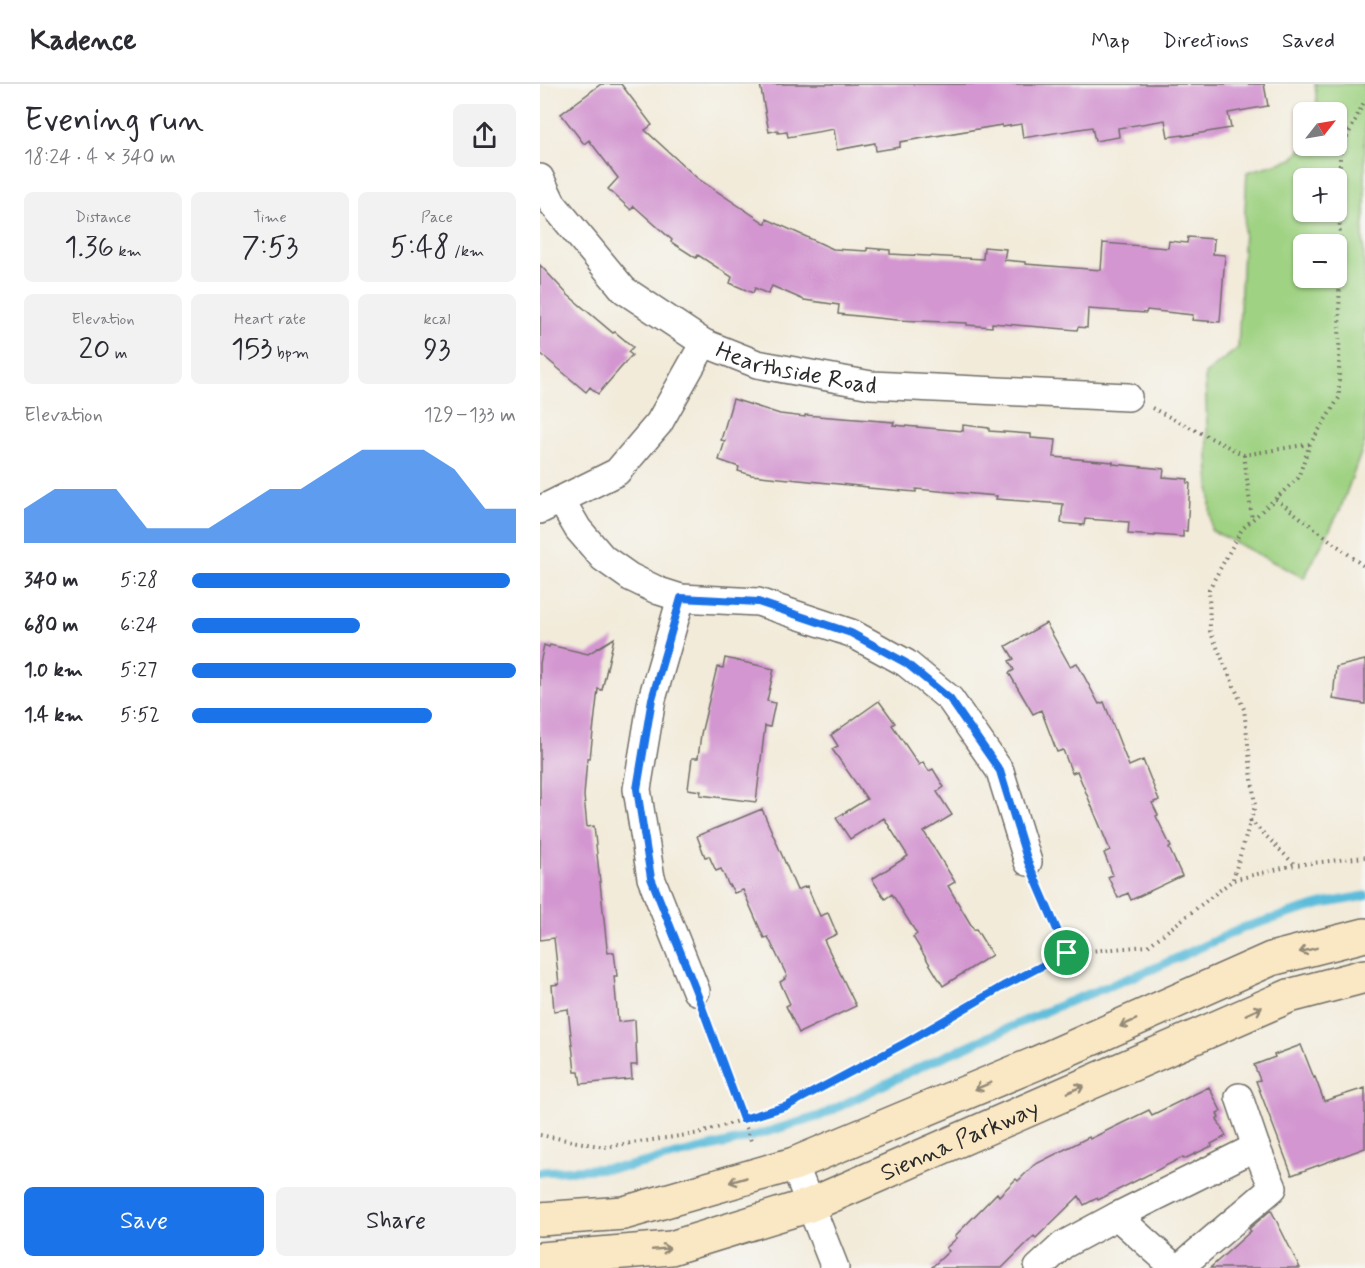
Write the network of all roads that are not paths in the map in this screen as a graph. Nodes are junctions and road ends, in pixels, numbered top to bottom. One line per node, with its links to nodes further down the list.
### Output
1 (540, 178): 2 (street, Hearthside Road)
2 (704, 343): 3 (street, Hearthside Road); 4 (street)
3 (1128, 397)
4 (550, 505): 5 (street)
5 (681, 598): 6 (street); 9 (street)
6 (1028, 862)
7 (1365, 935): 12 (main road, Sienna Parkway, one-way to 12)
8 (1365, 976): 13 (main road, Sienna Parkway, one-way to 8)
9 (696, 991)
10 (1239, 1097): 11 (street)
11 (1256, 1148): 14 (street); 19 (street)
12 (795, 1164): 13 (street); 15 (main road, Sienna Parkway, one-way to 15)
13 (810, 1205): 16 (main road, Sienna Parkway, one-way to 13); 17 (street)
14 (1117, 1216): 18 (street); 19 (street)
15 (540, 1219)
16 (540, 1259)
17 (835, 1268)
18 (1038, 1268)
19 (1177, 1268)

